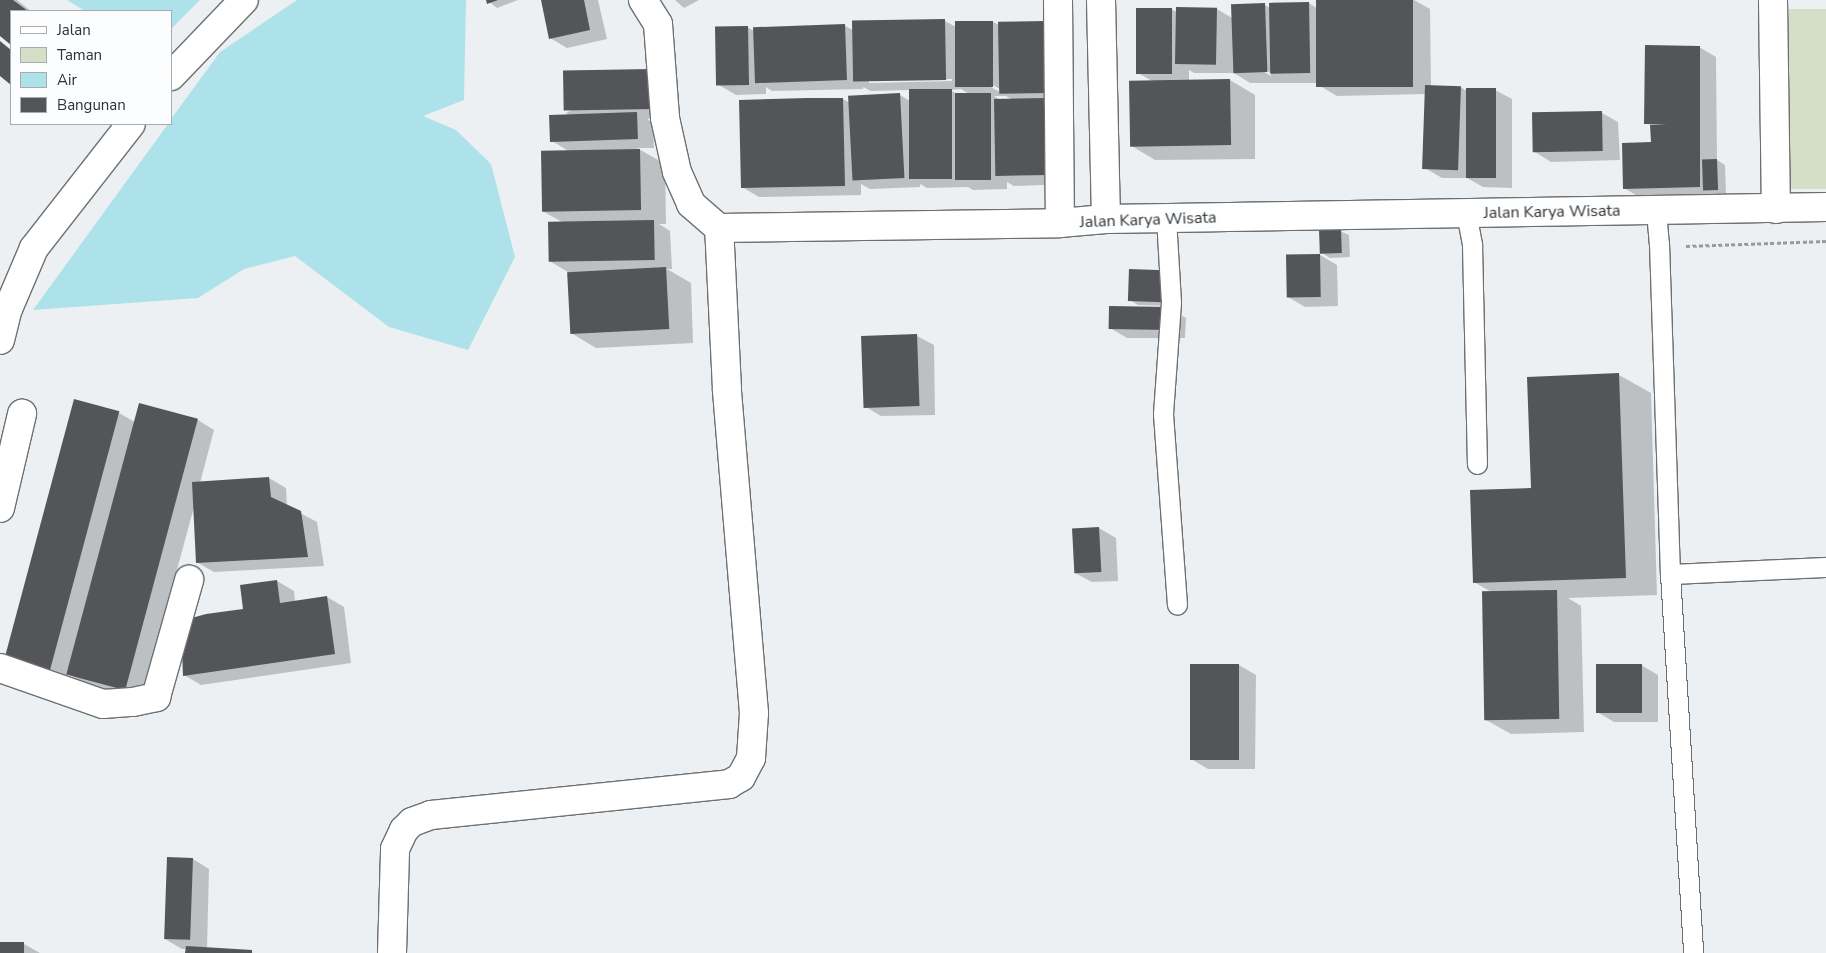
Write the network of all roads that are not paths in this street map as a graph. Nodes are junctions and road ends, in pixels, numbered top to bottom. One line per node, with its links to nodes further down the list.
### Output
1 (244, 0): 6 (street)
2 (643, 0): 15 (street)
3 (1058, 0): 14 (street)
4 (1101, 0): 13 (street)
5 (1773, 0): 9 (street)
6 (172, 75)
7 (130, 125): 16 (street)
8 (1826, 207): 9 (street, Jalan Karya Wisata)
9 (1776, 209): 10 (street, Jalan Karya Wisata)
10 (1656, 211): 11 (street, Jalan Karya Wisata); 21 (lane)
11 (1466, 213): 12 (street, Jalan Karya Wisata); 18 (lane)
12 (1166, 218): 13 (street, Jalan Karya Wisata); 23 (lane)
13 (1106, 219): 14 (street, Jalan Karya Wisata)
14 (1060, 223): 15 (street, Jalan Karya Wisata)
15 (719, 228): 25 (street)
16 (0, 340)
17 (22, 414): 19 (street)
18 (1477, 464)
19 (0, 508)
20 (1826, 567): 21 (lane)
21 (1670, 574): 26 (lane)
22 (188, 580): 24 (street)
23 (1176, 604)
24 (0, 668)
25 (392, 953)
26 (1693, 953)

